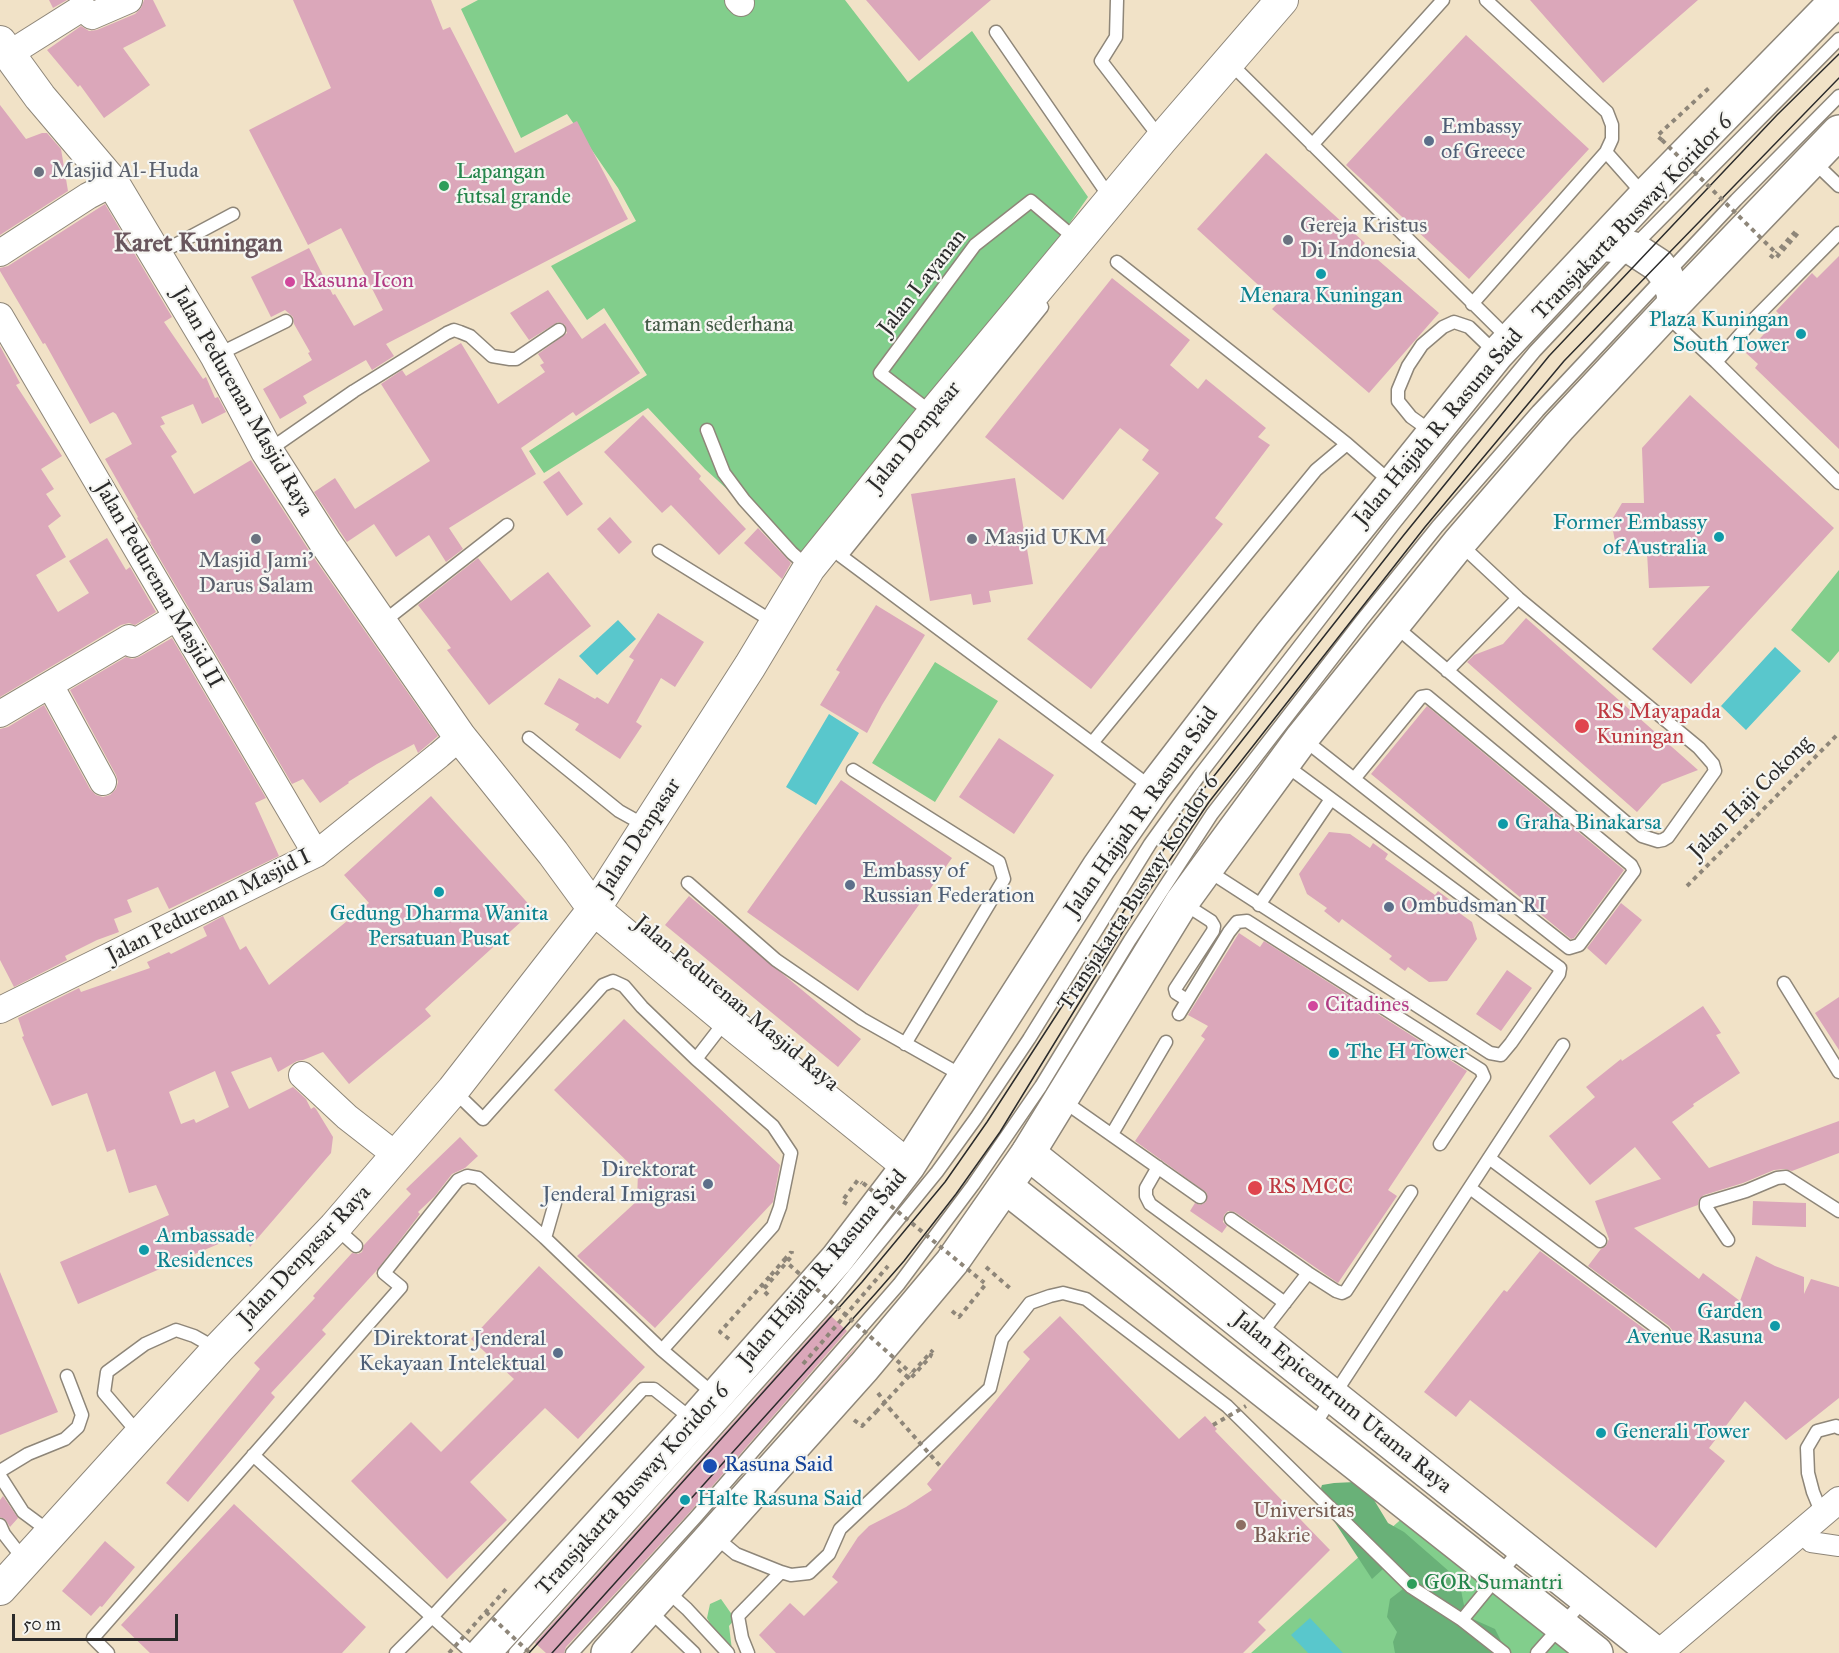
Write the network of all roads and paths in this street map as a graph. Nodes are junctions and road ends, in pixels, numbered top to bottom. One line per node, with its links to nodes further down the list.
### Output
1 (129, 0): 8 (street)
2 (1117, 0): 13 (lane)
3 (1282, 0): 9 (street, Jalan Denpasar)
4 (1443, 0): 14 (lane)
5 (1486, 0): 15 (lane)
6 (1829, 12): 19 (main road, Jalan Hajjah R. Rasuna Said); 24 (lane, Transjakarta Busway Koridor 6)
7 (996, 32): 20 (lane)
8 (4, 48): 17 (street, Jalan Pedurenan Masjid Raya)
9 (1228, 61): 13 (street, Jalan Denpasar); 14 (lane)
10 (1839, 96): 30 (lane, Transjakarta Busway Koridor 6)
11 (1839, 132): 16 (main road)
12 (1658, 136): 28 (path, bridge)
13 (1161, 140): 20 (street, Jalan Denpasar)
14 (1312, 144): 32 (lane)
15 (1606, 152): 19 (lane); 32 (lane)
16 (1812, 160): 18 (lane); 30 (main road)
17 (113, 183): 26 (street); 27 (street, Jalan Pedurenan Masjid Raya)
18 (1839, 186)
19 (1645, 196): 23 (main road, Jalan Hajjah R. Rasuna Said)
20 (1112, 200): 25 (street, Jalan Denpasar)
21 (233, 214): 27 (lane)
22 (1839, 233): 38 (lane)
23 (1600, 244): 24 (main road); 36 (main road, Jalan Hajjah R. Rasuna Said)
24 (1632, 248): 30 (main road); 165 (lane, Transjakarta Busway Koridor 6)
25 (1074, 253): 39 (street, Jalan Denpasar); 39 (lane, Jalan Layanan)
26 (0, 254)
27 (156, 255): 37 (street, Jalan Pedurenan Masjid Raya)
28 (1770, 255)
29 (1117, 262): 42 (lane)
30 (1668, 297): 38 (lane); 47 (main road); 167 (lane, Transjakarta Busway Koridor 6)
31 (1047, 301): 62 (lane)
32 (1472, 304): 36 (lane)
33 (0, 316): 51 (street, Jalan Pedurenan Masjid II)
34 (286, 321): 37 (lane)
35 (559, 330): 43 (lane)
36 (1503, 347): 41 (main road, Jalan Hajjah R. Rasuna Said); 41 (lane)
37 (216, 355): 43 (street, Jalan Pedurenan Masjid Raya)
38 (1716, 362): 45 (lane)
39 (933, 414): 49 (street, Jalan Denpasar)
40 (707, 430): 49 (lane)
41 (1433, 432): 44 (main road, Jalan Hajjah R. Rasuna Said)
42 (1347, 444): 44 (lane); 62 (lane)
43 (267, 451): 52 (street, Jalan Pedurenan Masjid Raya)
44 (1392, 483): 67 (main road, Jalan Hajjah R. Rasuna Said)
45 (1839, 483)
46 (507, 525): 52 (lane)
47 (1459, 543): 50 (lane); 54 (main road)
48 (659, 551): 53 (lane)
49 (809, 568): 53 (street, Jalan Denpasar)
50 (1518, 598): 55 (lane); 55 (lane)
51 (177, 617): 56 (street); 70 (street, Jalan Pedurenan Masjid II)
52 (382, 622): 59 (street, Jalan Pedurenan Masjid Raya)
53 (775, 623): 69 (street, Jalan Denpasar)
54 (1394, 626): 55 (lane); 61 (main road)
55 (1447, 670)
56 (50, 685): 57 (street); 66 (street)
57 (0, 714)
58 (1839, 733): 73 (path, Jalan Haji Cokong)
59 (460, 736): 70 (street, Jalan Pedurenan Masjid I); 74 (street, Jalan Pedurenan Masjid Raya)
60 (529, 738): 69 (lane)
61 (1302, 738): 63 (main road); 65 (lane)
62 (1092, 743): 67 (lane)
63 (1283, 763): 68 (lane); 71 (main road)
64 (853, 770): 83 (lane)
65 (1354, 779): 65 (lane)
66 (103, 782)
67 (1153, 789): 88 (main road, Jalan Hajjah R. Rasuna Said)
68 (1331, 799): 76 (lane); 76 (lane)
69 (647, 826): 74 (street, Jalan Denpasar)
70 (316, 854): 79 (street, Jalan Pedurenan Masjid I)
71 (1206, 869): 75 (main road); 76 (lane)
72 (688, 883): 83 (lane)
73 (1687, 886)
74 (599, 902): 80 (street, Jalan Pedurenan Masjid Raya); 89 (street, Jalan Denpasar Raya)
75 (1182, 902): 78 (lane); 90 (main road)
76 (1259, 905)
77 (1784, 983): 86 (lane)
78 (1187, 1000): 81 (lane); 93 (lane)
79 (0, 1010)
80 (732, 1013): 85 (lane); 91 (street, Jalan Pedurenan Masjid Raya); 97 (street, Jalan Pedurenan Masjid Raya)
81 (1179, 1014)
82 (1166, 1042): 92 (lane)
83 (904, 1044): 88 (lane)
84 (1563, 1045): 96 (lane)
85 (696, 1059): 89 (lane); 123 (lane)
86 (1839, 1072)
87 (302, 1075): 95 (street)
88 (965, 1077): 91 (main road, Jalan Hajjah R. Rasuna Said)
89 (453, 1090): 95 (street, Jalan Denpasar Raya)
90 (1061, 1099): 92 (lane); 94 (main road)
91 (935, 1125): 97 (main road, Jalan Hajjah R. Rasuna Said)
92 (1112, 1134): 98 (lane)
93 (1440, 1144)
94 (1028, 1154): 99 (main road); 105 (main road, Jalan Epicentrum Utama Raya)
95 (397, 1156): 122 (street, Jalan Denpasar Raya)
96 (1489, 1158): 100 (lane); 111 (lane)
97 (908, 1166): 129 (main road, Jalan Hajjah R. Rasuna Said)
98 (1158, 1167): 102 (lane); 117 (lane)
99 (1006, 1187): 108 (main road, Jalan Epicentrum Utama Raya); 144 (main road)
100 (1470, 1188): 119 (lane); 128 (lane)
101 (1411, 1192): 114 (lane)
102 (1200, 1197)
103 (842, 1201): 118 (path, bridge)
104 (555, 1203): 109 (lane)
105 (1093, 1204): 108 (main road); 120 (main road, Jalan Epicentrum Utama Raya)
106 (1839, 1211): 110 (lane)
107 (1231, 1219): 114 (lane)
108 (1067, 1234): 134 (main road, Jalan Epicentrum Utama Raya)
109 (545, 1238): 123 (lane); 137 (lane)
110 (1728, 1240)
111 (1600, 1241)
112 (784, 1260): 116 (path); 121 (path, bridge); 125 (path, bridge)
113 (986, 1267): 115 (path)
114 (1308, 1273): 117 (lane)
115 (1012, 1290)
116 (768, 1295)
117 (1285, 1303): 120 (lane)
118 (952, 1311)
119 (1664, 1333)
120 (1258, 1336): 128 (main road, Jalan Epicentrum Utama Raya)
121 (729, 1339)
122 (218, 1349): 136 (street, Jalan Denpasar Raya); 136 (lane)
123 (662, 1350): 129 (lane)
124 (898, 1369): 125 (path, bridge)
125 (911, 1373): 131 (path, bridge)
126 (68, 1376): 139 (lane)
127 (878, 1393): 138 (path, bridge)
128 (1334, 1395): 134 (lane); 146 (main road, Jalan Epicentrum Utama Raya)
129 (716, 1396): 132 (main road, Jalan Hajjah R. Rasuna Said)
130 (1246, 1406): 133 (path, bridge)
131 (854, 1420)
132 (694, 1421): 156 (lane); 164 (main road, Jalan Hajjah R. Rasuna Said)
133 (1213, 1425)
134 (1312, 1428): 150 (main road, Jalan Epicentrum Utama Raya)
135 (1839, 1428): 141 (lane)
136 (140, 1435): 143 (street, Jalan Denpasar Raya)
137 (253, 1455): 156 (lane); 160 (lane)
138 (941, 1467)
139 (0, 1471)
140 (0, 1476): 143 (lane)
141 (1830, 1507): 174 (street)
142 (0, 1525): 148 (lane)
143 (51, 1533): 148 (street, Jalan Denpasar Raya)
144 (713, 1536): 149 (lane); 154 (main road)
145 (1812, 1542): 147 (street)
146 (1522, 1546): 150 (lane); 153 (main road, Jalan Epicentrum Utama Raya)
147 (1839, 1546)
148 (26, 1562): 152 (street, Jalan Denpasar Raya)
149 (781, 1572): 157 (lane); 170 (lane)
150 (1498, 1575): 157 (lane); 158 (main road, Jalan Epicentrum Utama Raya)
151 (507, 1588): 155 (path, bridge)
152 (0, 1589)
153 (1586, 1598): 158 (lane); 174 (main road, Jalan Epicentrum Utama Raya)
154 (657, 1599): 159 (main road); 168 (lane); 169 (lane)
155 (486, 1612): 162 (path, bridge); 166 (path, bridge)
156 (432, 1617): 161 (lane); 163 (lane)
157 (1462, 1620): 171 (lane)
158 (1562, 1626): 172 (lane); 173 (main road, Jalan Epicentrum Utama Raya)
159 (616, 1650)
160 (108, 1653)
161 (396, 1653)
162 (449, 1653)
163 (472, 1653)
164 (483, 1653)
165 (514, 1653)
166 (530, 1653)
167 (572, 1653)
168 (694, 1653)
169 (728, 1653)
170 (748, 1653)
171 (1504, 1653)
172 (1537, 1653)
173 (1596, 1653)
174 (1657, 1653)

